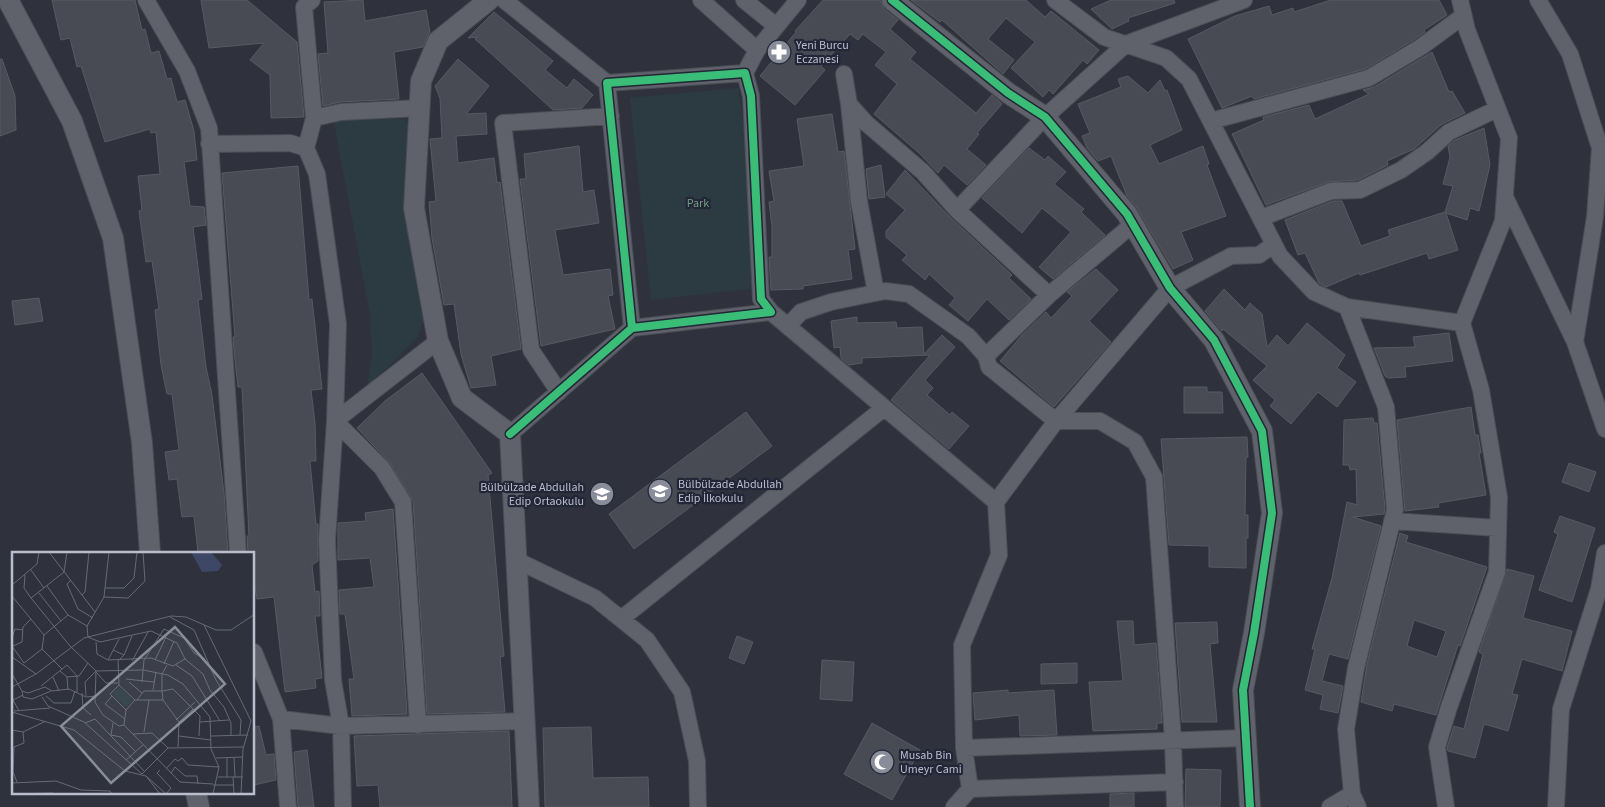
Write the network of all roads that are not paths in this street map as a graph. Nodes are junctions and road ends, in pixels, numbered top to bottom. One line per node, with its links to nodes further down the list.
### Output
1 (8, 0): 53 (street)
2 (146, 0): 26 (street)
3 (312, 0): 24 (street)
4 (701, 0): 15 (street)
5 (744, 0): 13 (street)
6 (798, 0): 13 (street)
7 (892, 0): 23 (street)
8 (1055, 0): 14 (street)
9 (1244, 0): 14 (street)
10 (1538, 0): 42 (street)
11 (490, 1): 18 (street); 20 (street)
12 (1461, 8): 21 (street); 25 (street)
13 (776, 26): 15 (street)
14 (1126, 44): 23 (street); 25 (street)
15 (757, 50): 16 (street)
16 (745, 73): 18 (street); 37 (street)
17 (844, 74): 19 (street)
18 (608, 83): 22 (street)
19 (849, 104): 29 (street); 34 (street)
20 (420, 108): 24 (street); 41 (street)
21 (1497, 108): 28 (street); 30 (street)
22 (611, 116): 40 (street); 44 (street)
23 (1045, 117): 29 (street); 31 (street)
24 (314, 118): 27 (street)
25 (1211, 121): 30 (street)
26 (209, 144): 27 (street); 54 (street)
27 (306, 148): 46 (street)
28 (1505, 196): 38 (street); 42 (street)
29 (957, 210): 35 (street)
30 (1261, 218): 32 (street)
31 (1134, 224): 33 (street); 35 (street)
32 (1274, 244): 33 (street); 36 (street)
33 (1170, 288): 47 (street); 63 (street)
34 (876, 293): 39 (street); 43 (street)
35 (1049, 294): 43 (street)
36 (1347, 307): 38 (street); 51 (street)
37 (771, 312): 39 (street); 40 (street)
38 (1462, 323): 52 (street)
39 (788, 326): 45 (street)
40 (632, 328): 44 (street)
41 (438, 341): 46 (street); 49 (street)
42 (1575, 342): 48 (street)
43 (986, 356): 47 (street)
44 (559, 392): 49 (street)
45 (884, 408): 50 (street); 57 (street)
46 (335, 421): 61 (street); 62 (street)
47 (1056, 421): 50 (street); 64 (street)
48 (1605, 428)
49 (510, 434): 56 (street)
50 (996, 502): 65 (street)
51 (1392, 521): 52 (street); 69 (street)
52 (1498, 528): 79 (street)
53 (150, 552)
54 (238, 552)
55 (1605, 553): 80 (street)
56 (516, 560): 57 (street); 60 (street)
57 (621, 619): 74 (street)
58 (255, 655): 59 (street)
59 (280, 719): 62 (street); 71 (street)
60 (525, 721): 61 (street); 73 (street)
61 (418, 725): 62 (street)
62 (341, 726): 72 (street)
63 (1244, 738): 64 (street); 77 (street)
64 (1173, 740): 65 (street); 66 (street)
65 (964, 748): 67 (street)
66 (1174, 782): 67 (street); 76 (street)
67 (970, 789): 75 (street)
68 (196, 794): 70 (street)
69 (1355, 800): 78 (street)
70 (199, 807)
71 (288, 807)
72 (343, 807)
73 (529, 807)
74 (698, 807)
75 (954, 807)
76 (1176, 807)
77 (1250, 807)
78 (1330, 807)
79 (1446, 807)
80 (1556, 807)

